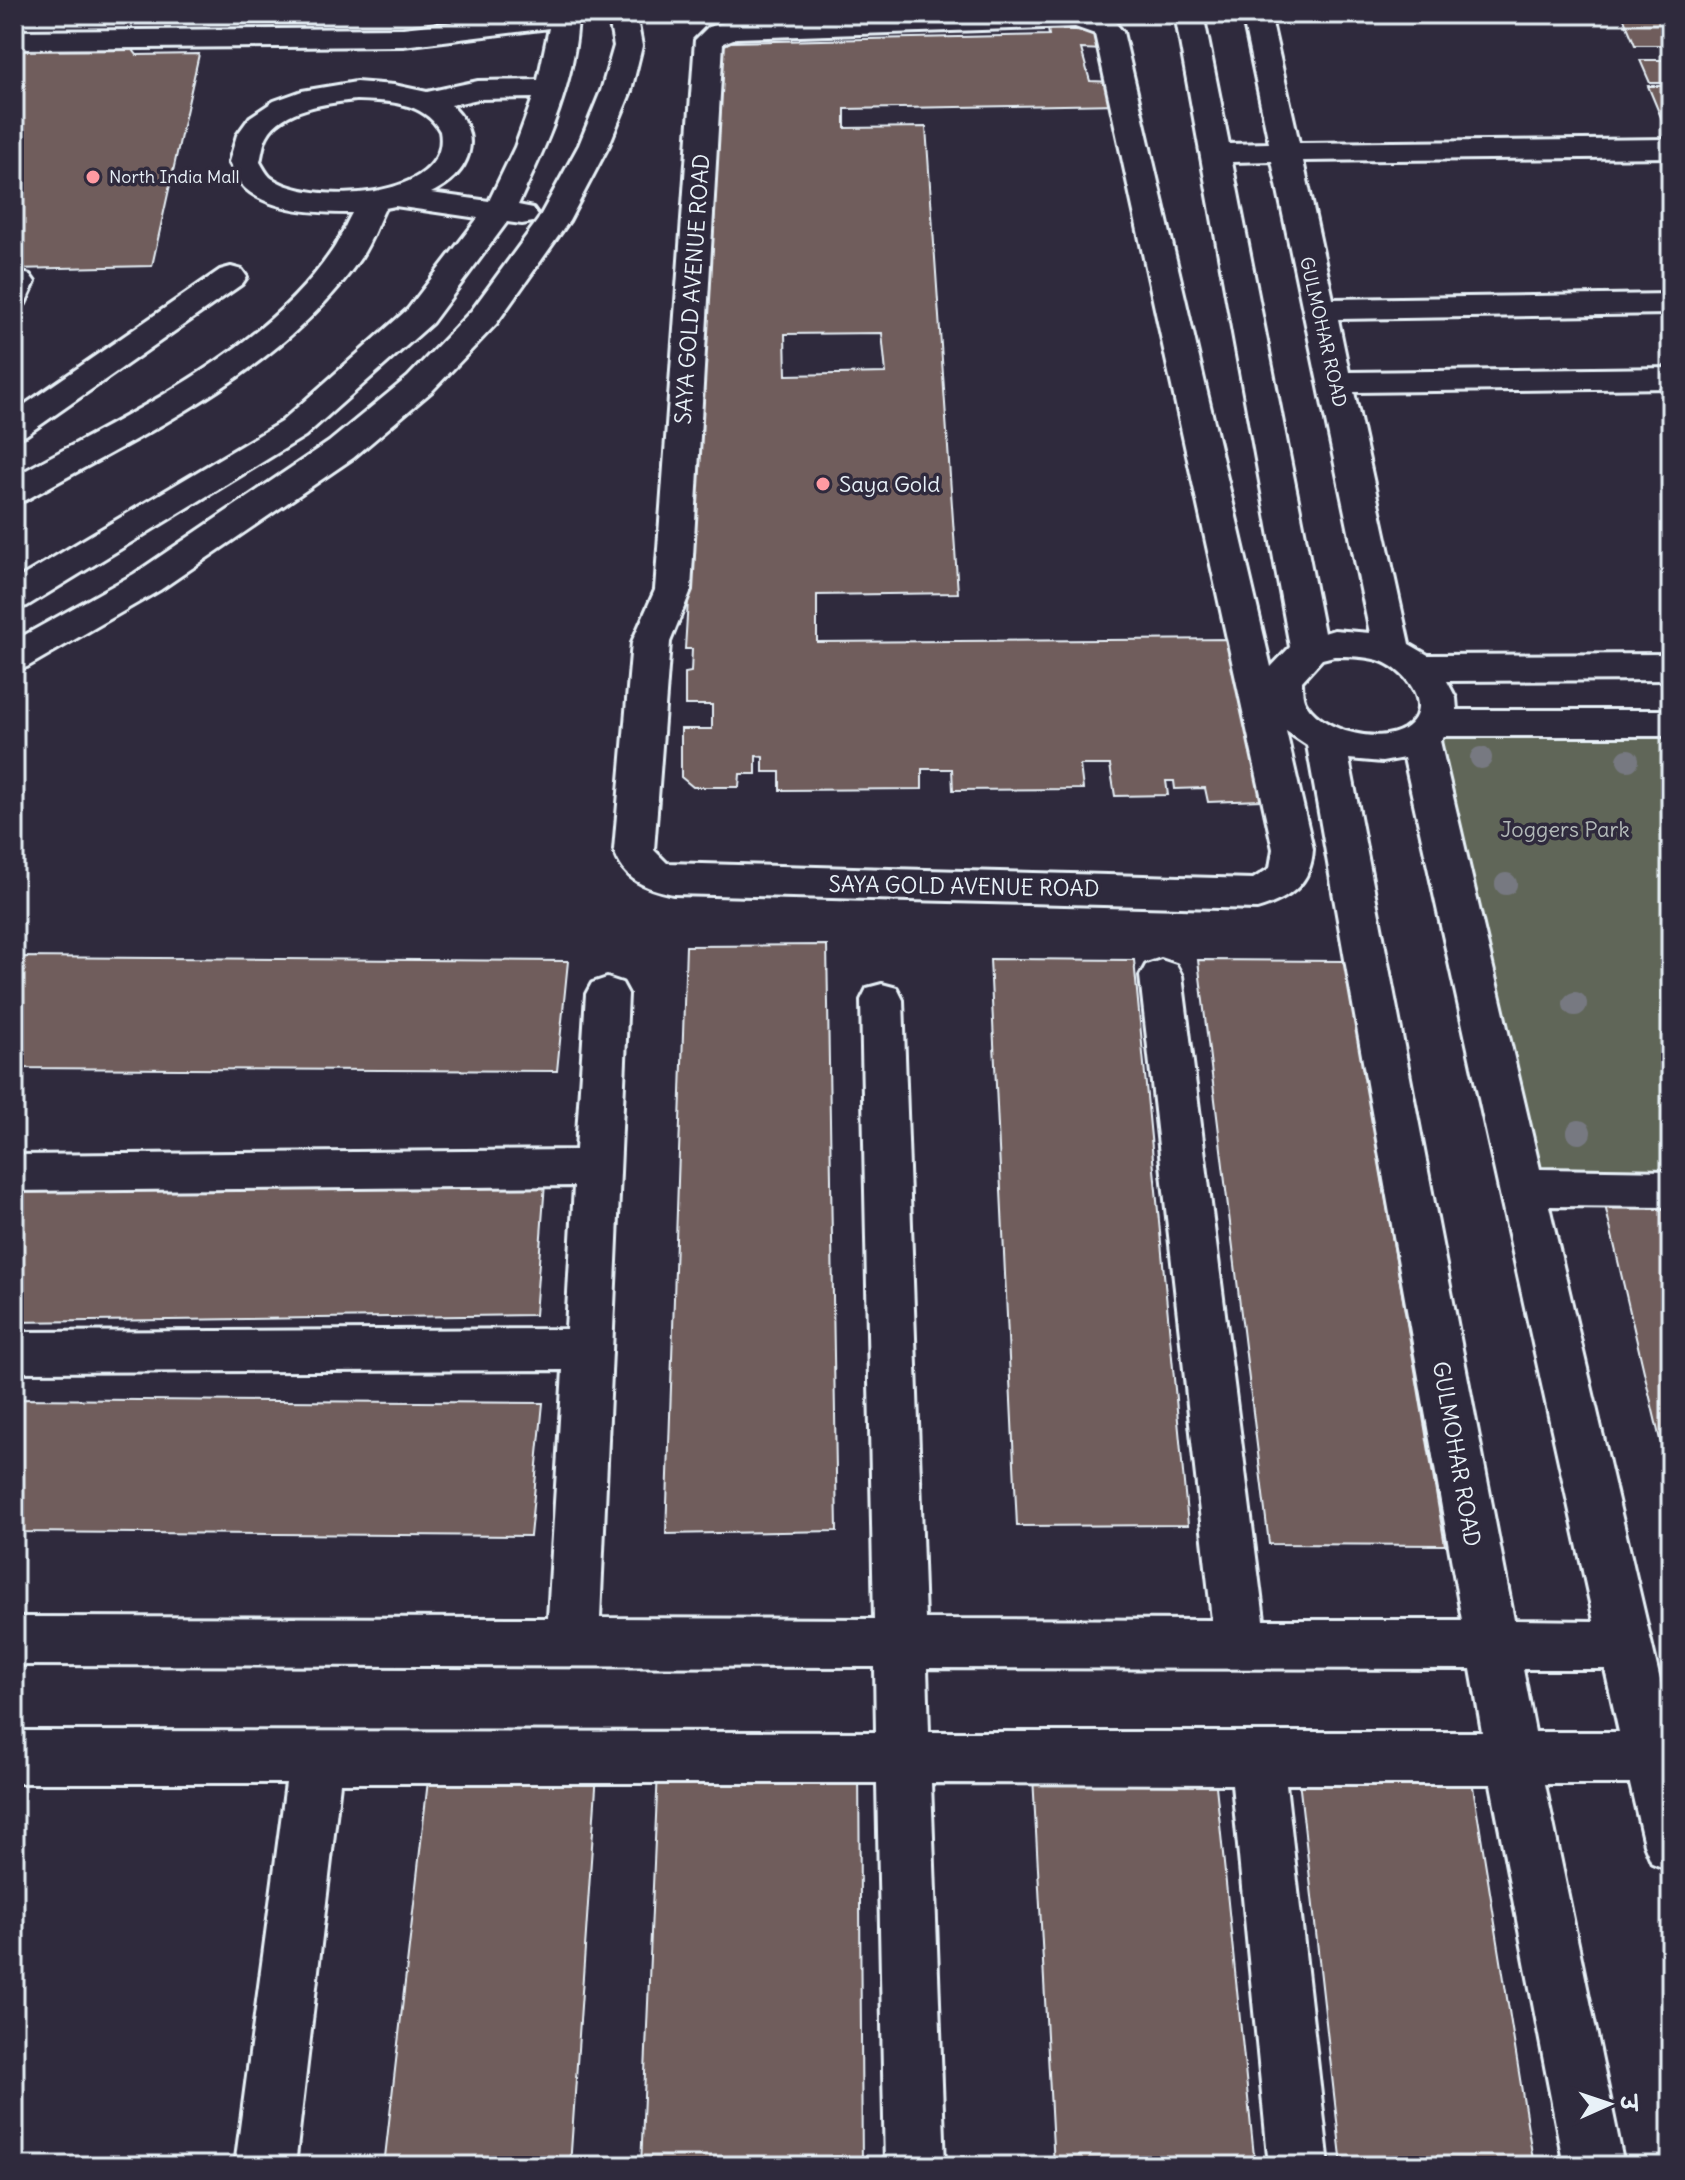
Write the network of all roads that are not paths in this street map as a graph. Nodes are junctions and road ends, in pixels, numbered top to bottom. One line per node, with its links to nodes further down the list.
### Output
1 (622, 14): 14 (street)
2 (1189, 14): 11 (street)
3 (1256, 14): 10 (street, GULMOHAR ROAD)
4 (564, 16): 6 (street); 7 (street)
5 (926, 18): 5 (street, SAYA GOLD AVENUE ROAD)
6 (14, 40)
7 (551, 89): 8 (street); 13 (street)
8 (423, 102): 12 (street); 12 (street)
9 (1671, 148): 10 (street)
10 (1284, 152): 11 (street); 17 (street, GULMOHAR ROAD)
11 (1214, 153): 24 (street)
12 (385, 200): 13 (street); 21 (street)
13 (499, 212): 14 (street); 22 (street)
14 (553, 221): 23 (street)
15 (231, 277): 20 (street)
16 (1671, 304): 17 (street)
17 (1318, 309): 19 (street, GULMOHAR ROAD)
18 (1671, 378): 19 (street)
19 (1335, 382): 26 (street, GULMOHAR ROAD)
20 (14, 428)
21 (14, 492)
22 (22, 593): 23 (street)
23 (69, 627): 25 (street)
24 (1309, 650): 26 (street); 30 (street)
25 (14, 658)
26 (1406, 659): 27 (street); 29 (street)
27 (1671, 667)
28 (1671, 723): 29 (street)
29 (1426, 730): 30 (street); 36 (street)
30 (1326, 741): 44 (street, GULMOHAR ROAD)
31 (1161, 976): 43 (street)
32 (607, 994): 34 (street)
33 (882, 1000): 42 (street)
34 (598, 1168): 35 (street); 38 (street)
35 (14, 1173)
36 (1522, 1187): 37 (street); 45 (street)
37 (1671, 1189)
38 (588, 1349): 39 (street); 41 (street)
39 (14, 1352)
40 (14, 1641): 41 (street)
41 (573, 1643): 42 (street)
42 (900, 1643): 43 (street); 50 (street)
43 (1241, 1644): 44 (street)
44 (1492, 1644): 45 (street); 49 (street, GULMOHAR ROAD)
45 (1625, 1645): 51 (street)
46 (14, 1757): 47 (street)
47 (316, 1757): 50 (street); 53 (street)
48 (1256, 1757): 49 (street); 50 (street); 55 (street)
49 (1513, 1757): 51 (street); 56 (street, GULMOHAR ROAD)
50 (903, 1758): 54 (street)
51 (1652, 1758): 52 (street)
52 (1671, 1844)
53 (265, 2166)
54 (915, 2166)
55 (1299, 2166)
56 (1594, 2166)

